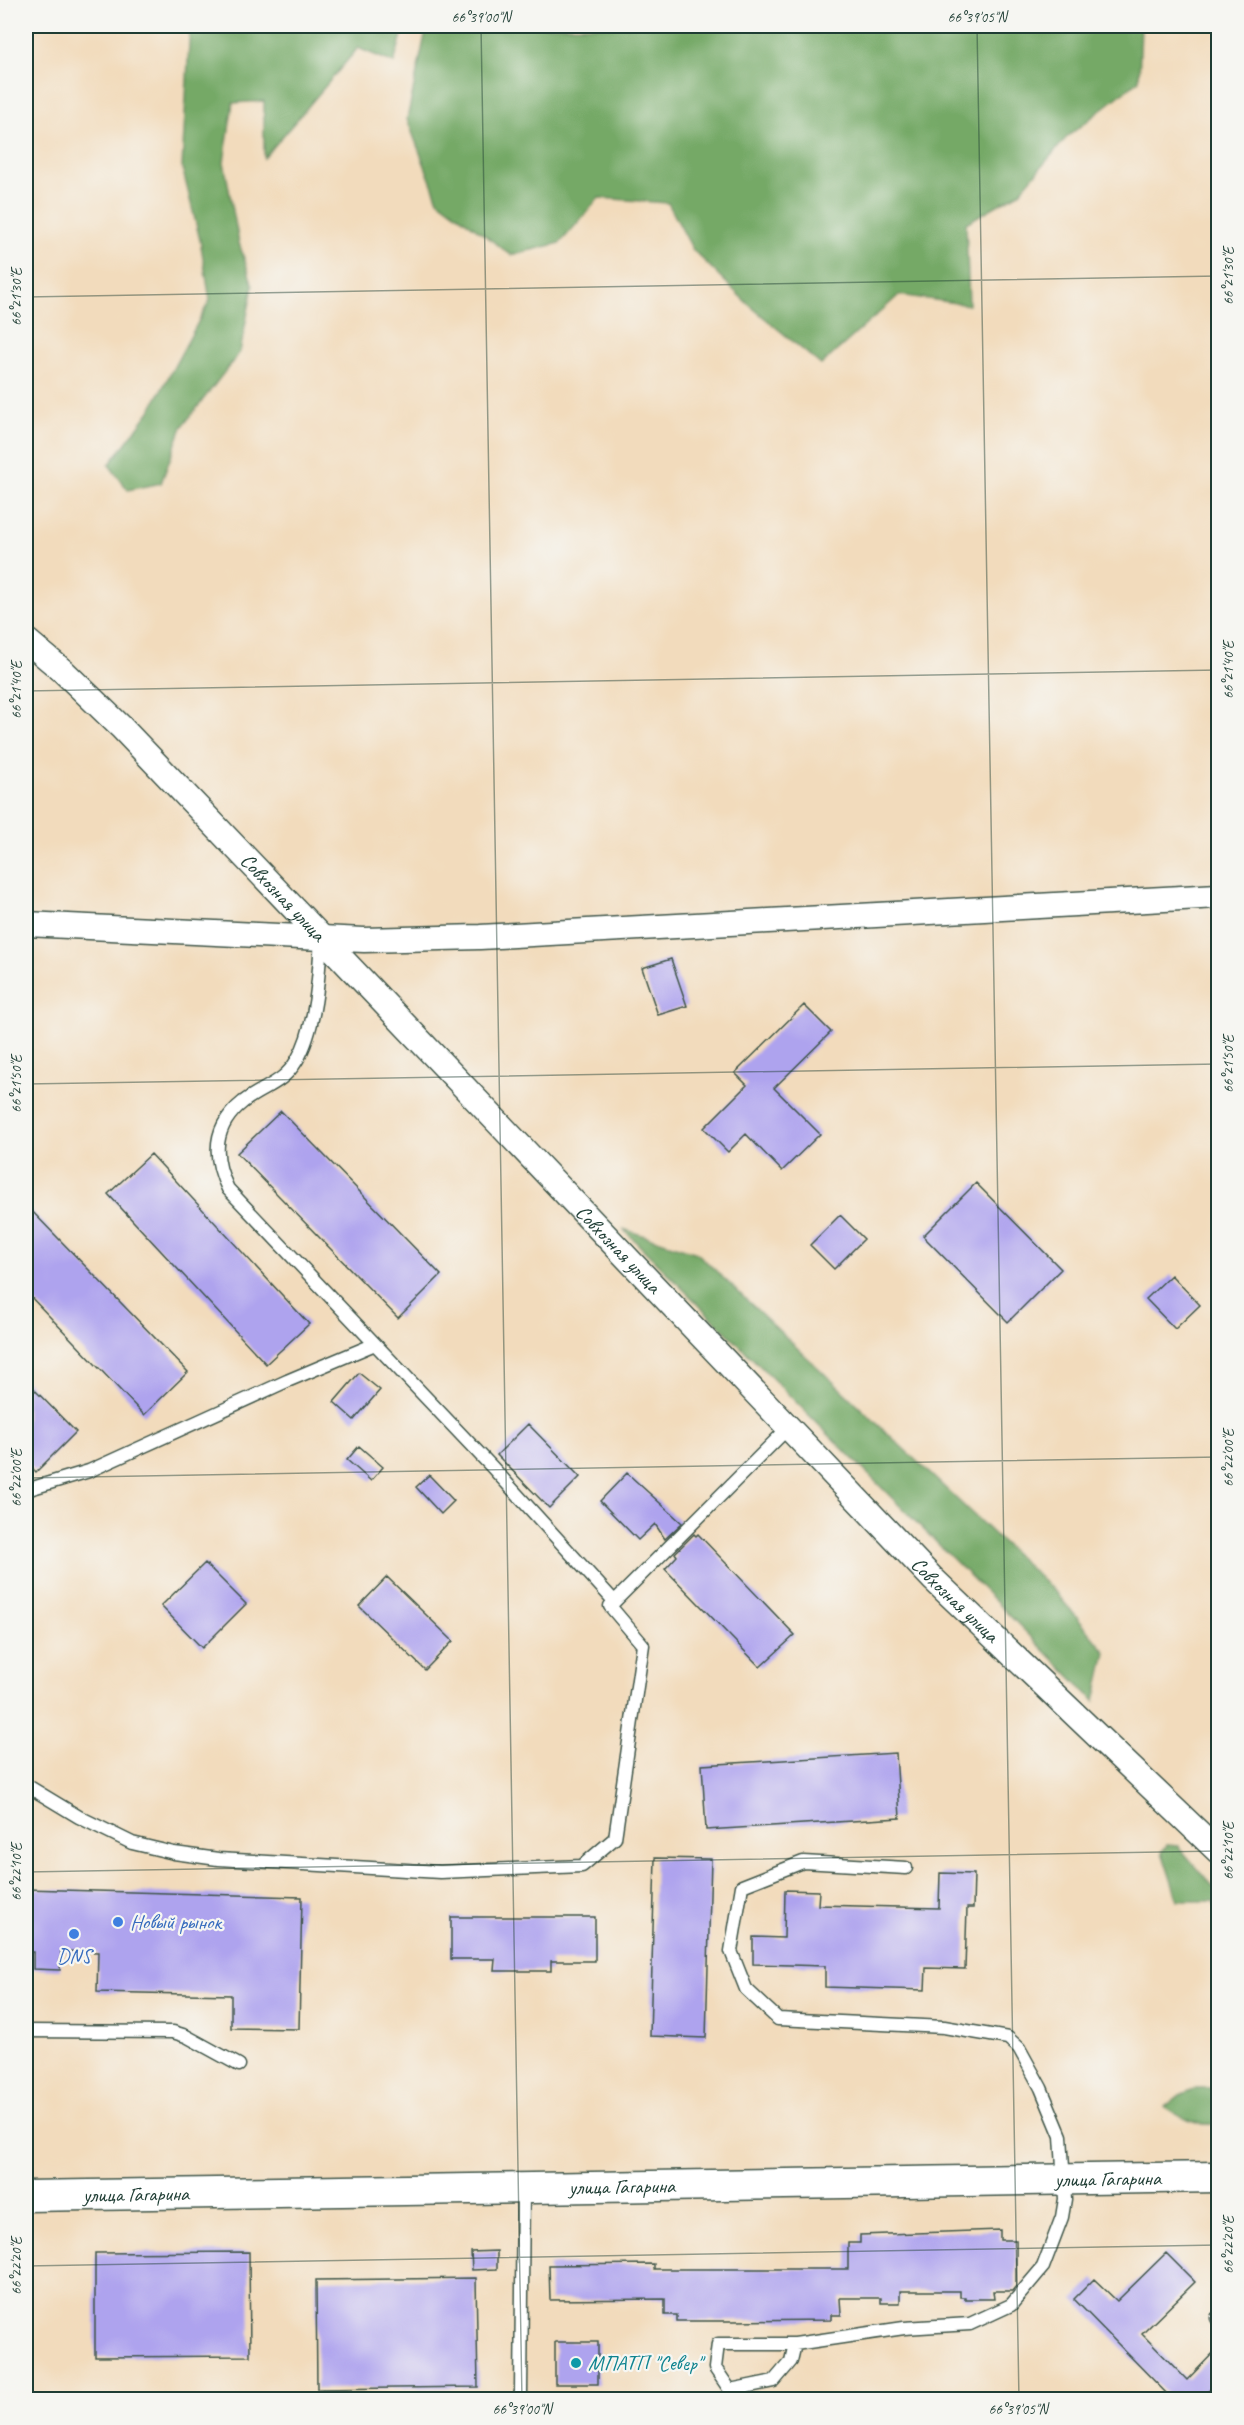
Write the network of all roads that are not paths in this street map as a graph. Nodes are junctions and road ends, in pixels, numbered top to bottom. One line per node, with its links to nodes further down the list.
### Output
1 (26, 640): 4 (street, Совхозная улица)
2 (1218, 896): 4 (street)
3 (26, 924): 4 (street)
4 (321, 937): 5 (lane); 6 (street, Совхозная улица)
5 (375, 1344): 7 (lane); 8 (lane)
6 (789, 1427): 8 (lane); 10 (street, Совхозная улица)
7 (26, 1490)
8 (614, 1601): 9 (lane)
9 (26, 1785)
10 (1216, 1842)
11 (906, 1868): 15 (lane)
12 (26, 2031): 13 (lane)
13 (239, 2065)
14 (1218, 2177): 15 (street, улица Гагарина)
15 (1064, 2179): 16 (street, улица Гагарина); 18 (lane)
16 (523, 2190): 17 (street, улица Гагарина); 19 (lane)
17 (26, 2196)
18 (795, 2344): 18 (lane)
19 (518, 2400)

